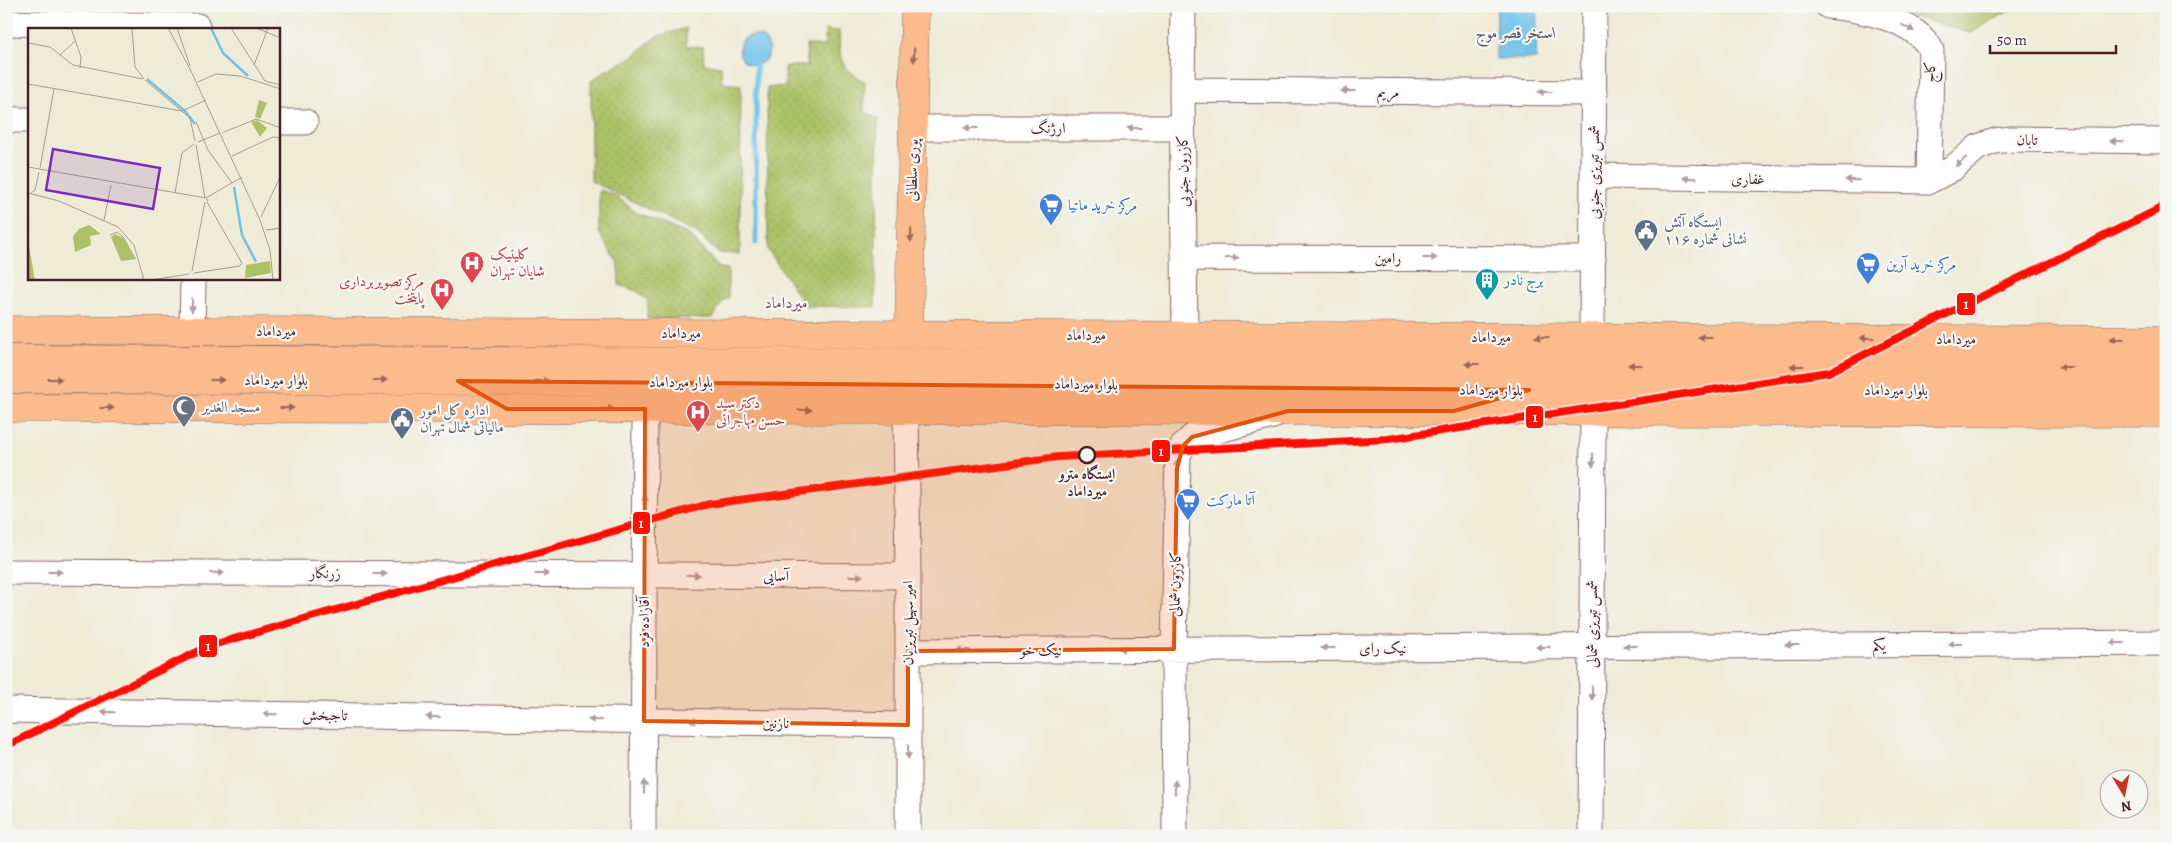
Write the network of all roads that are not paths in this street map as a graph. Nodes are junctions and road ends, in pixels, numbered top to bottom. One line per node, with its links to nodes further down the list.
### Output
1 (915, 6): 13 (main road, پوری سلطانی, one-way to 13)
2 (1183, 6): 7 (street, کازرون جنوبی)
3 (1594, 6): 8 (street, شمس تبریزی جنوبی)
4 (1828, 6): 18 (street, کاج, one-way to 18)
5 (197, 20): 6 (street)
6 (6, 23)
7 (1182, 90): 8 (street, مریم, one-way to 7); 14 (street, کازرون جنوبی)
8 (1594, 93): 16 (street, شمس تبریزی جنوبی)
9 (6, 120): 10 (street)
10 (28, 120)
11 (280, 122): 12 (street)
12 (305, 122)
13 (913, 128): 14 (street, ارژنگ, one-way to 13); 24 (main road, پوری سلطانی, one-way to 24)
14 (1182, 128): 19 (street, کازرون جنوبی)
15 (2166, 141): 18 (street, تابان, one-way to 18)
16 (1594, 176): 17 (street, غفارى, one-way to 16); 20 (street, شمس تبریزی جنوبی)
17 (1901, 181): 18 (street, تابان)
18 (1930, 181)
19 (1184, 258): 20 (street, رامین, one-way to 20); 25 (street, کازرون جنوبی)
20 (1593, 259): 26 (street, شمس تبریزی جنوبی)
21 (193, 280): 23 (street, one-way to 23)
22 (6, 330): 23 (main road, میرداماد)
23 (192, 330): 24 (main road, میرداماد)
24 (909, 334): 25 (main road, میرداماد)
25 (1185, 335): 26 (main road, میرداماد, one-way to 25)
26 (1592, 337): 27 (main road, میرداماد, one-way to 26)
27 (2166, 340)
28 (6, 358): 29 (main road, بلوار میرداماد, one-way to 28)
29 (2166, 367)
30 (6, 379): 31 (main road, بلوار میرداماد, one-way to 31)
31 (458, 381): 32 (main road, بلوار میرداماد, one-way to 32); 35 (main road)
32 (1529, 390): 33 (main road, بلوار میرداماد); 39 (main road)
33 (2166, 390)
34 (6, 408): 35 (main road, one-way to 35)
35 (507, 409): 36 (main road, one-way to 36)
36 (645, 409): 37 (main road, one-way to 37); 43 (street, آقازاده فرد, one-way to 36)
37 (906, 410): 38 (main road); 44 (street, امیر سهیل تبریزیان)
38 (1288, 411): 39 (main road); 47 (street, کازرون شمالی, one-way to 38)
39 (1454, 411): 40 (main road)
40 (1593, 412): 41 (main road); 46 (street, شمس تبریزی شمالی, one-way to 46)
41 (2166, 413)
42 (6, 572): 43 (street, زرنگار, one-way to 43)
43 (644, 575): 44 (street, آسایی, one-way to 44); 50 (street, آقازاده فرد)
44 (908, 576): 48 (street, امیر سهیل تبریزیان)
45 (2166, 643): 46 (street, یکم, one-way to 46)
46 (1592, 646): 47 (street, نیک رای, one-way to 47); 55 (street, شمس تبریزی شمالی, one-way to 55)
47 (1174, 649): 48 (street, نیک خو, one-way to 48); 54 (street, کازرون شمالی, one-way to 47)
48 (908, 650): 51 (street, امیر سهیل تبریزیان)
49 (6, 710): 50 (street, تاجبخش, one-way to 49)
50 (644, 721): 51 (street, نازنین, one-way to 50); 52 (street, آقازاده فرد, one-way to 50)
51 (908, 724): 53 (street, امیر سهیل تبریزیان, one-way to 53)
52 (643, 836)
53 (908, 836)
54 (1175, 836)
55 (1591, 836)

